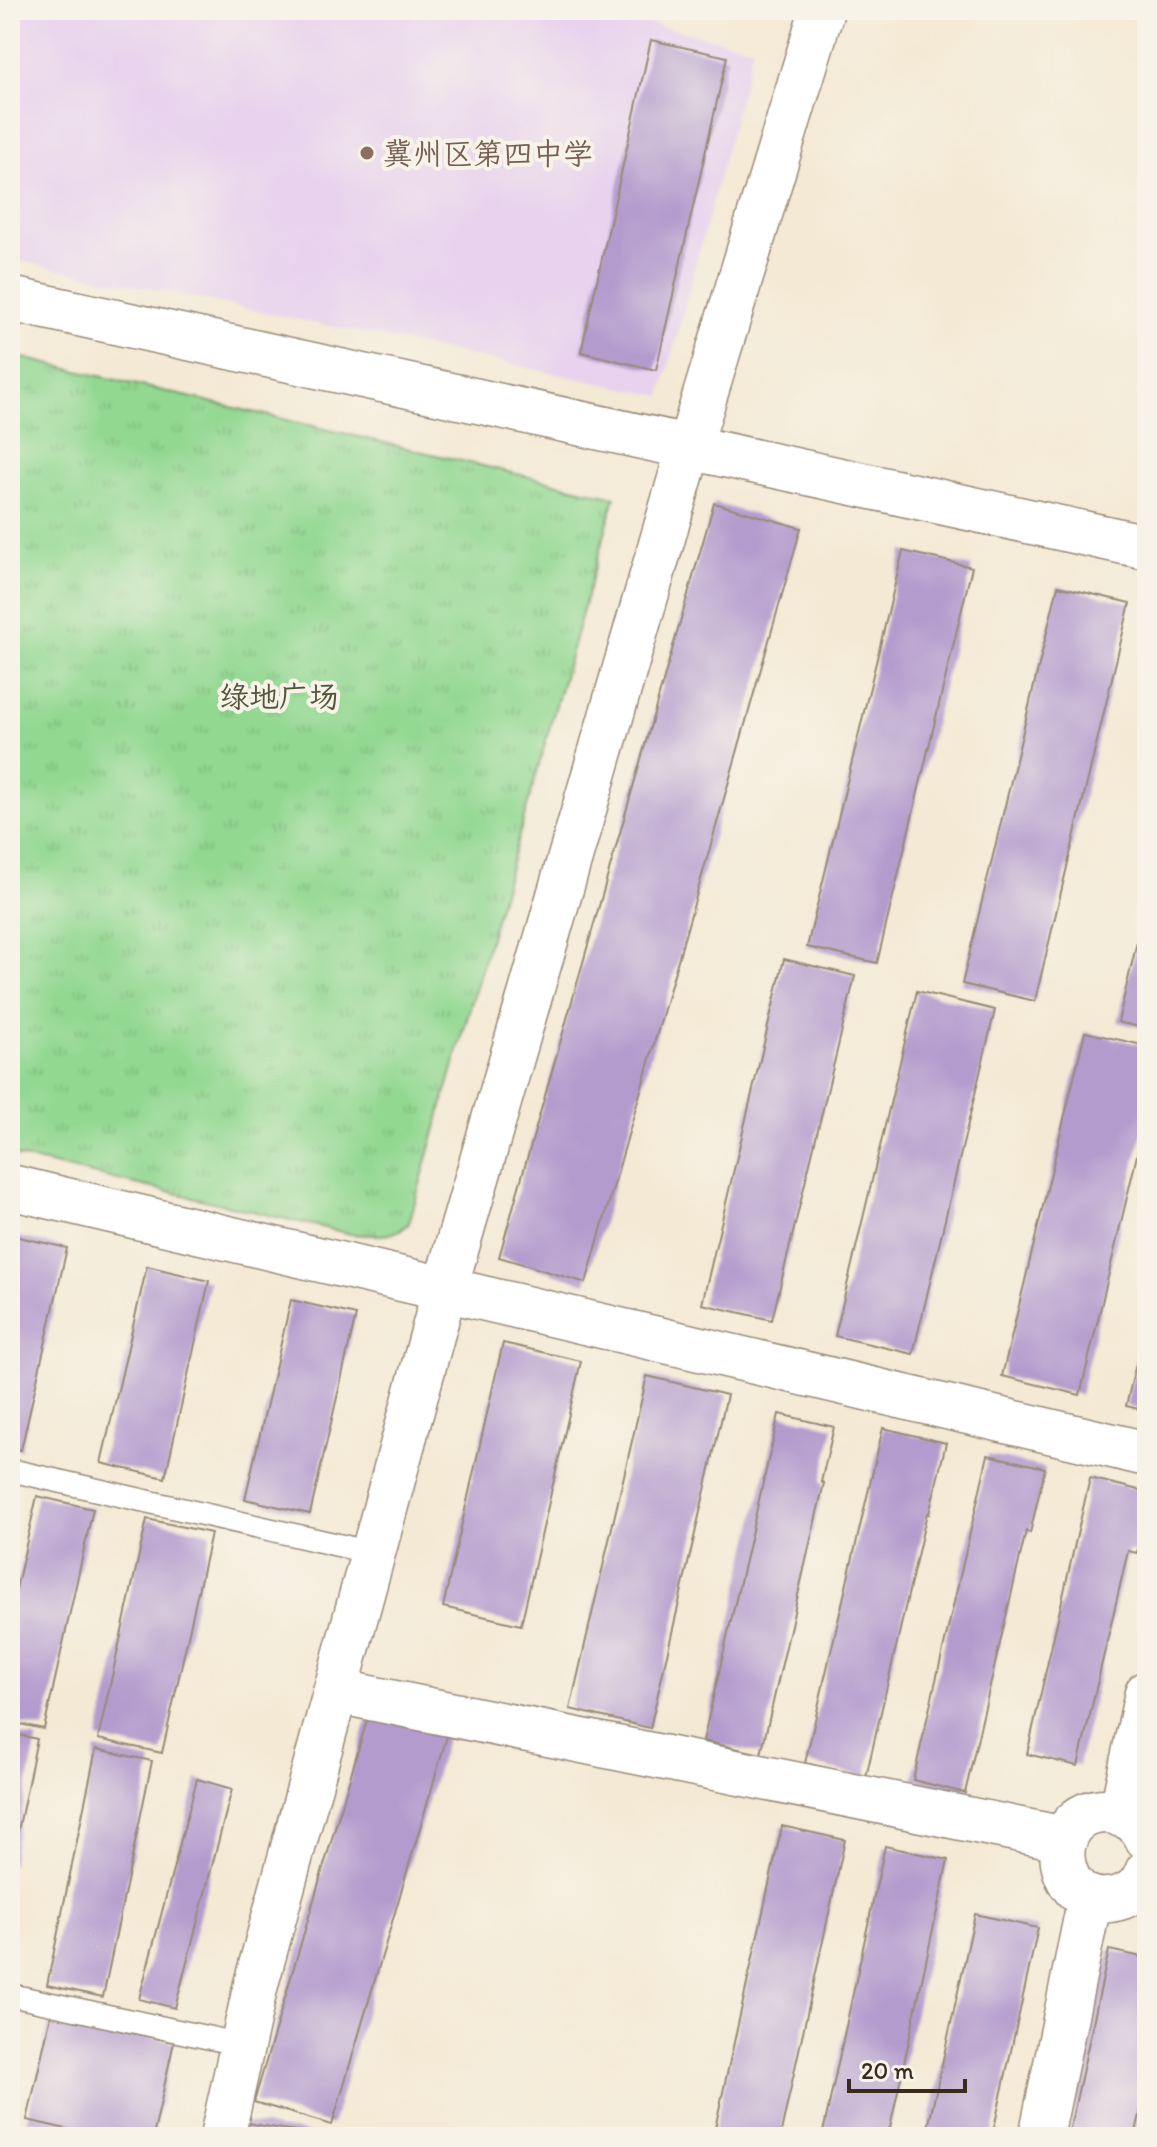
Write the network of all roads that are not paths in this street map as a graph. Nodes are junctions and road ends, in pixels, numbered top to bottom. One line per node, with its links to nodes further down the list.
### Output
1 (822, 10): 3 (street)
2 (10, 299): 3 (street)
3 (689, 448): 4 (street); 6 (street)
4 (1147, 547)
5 (10, 1187): 6 (street)
6 (445, 1288): 7 (street); 9 (street)
7 (1147, 1454)
8 (10, 1470): 9 (lane)
9 (373, 1553): 10 (street)
10 (336, 1691): 13 (street); 17 (street)
11 (1147, 1693): 12 (street)
12 (1134, 1826): 13 (street)
13 (1065, 1839): 15 (street)
14 (1147, 1872): 15 (street)
15 (1090, 1898): 19 (street)
16 (10, 1995): 17 (lane)
17 (243, 2045): 18 (street)
18 (222, 2137)
19 (1041, 2137)

